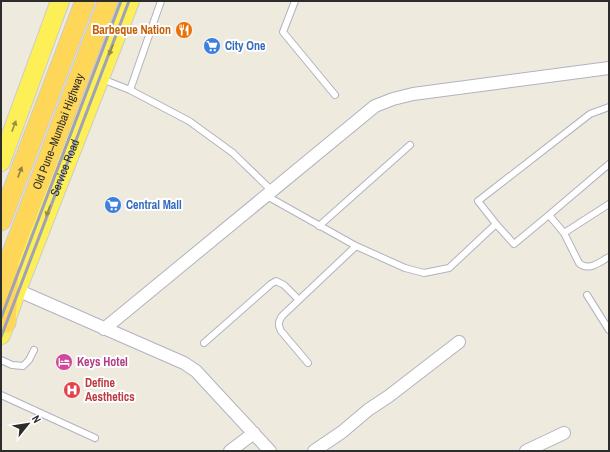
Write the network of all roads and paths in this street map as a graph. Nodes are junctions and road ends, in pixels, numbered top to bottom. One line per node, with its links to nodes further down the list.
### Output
1 (60, 1): 13 (main road, one-way to 1)
2 (85, 1): 18 (highway, Old Pune–Mumbai Highway, one-way to 2)
3 (108, 1): 24 (highway, Old Pune–Mumbai Highway)
4 (130, 1): 8 (main road, Service Road, one-way to 8)
5 (162, 1): 9 (lane)
6 (295, 1): 10 (lane)
7 (609, 68): 15 (street)
8 (100, 78): 9 (lane); 25 (main road, Service Road, one-way to 25)
9 (130, 90): 15 (lane)
10 (335, 95)
11 (609, 107): 19 (lane)
12 (410, 145): 20 (lane)
13 (1, 162)
14 (609, 164): 17 (lane)
15 (268, 193): 20 (lane); 29 (street)
16 (609, 204): 21 (lane)
17 (549, 215): 19 (lane); 21 (lane)
18 (1, 222)
19 (496, 224): 22 (lane)
20 (319, 226): 22 (lane)
21 (564, 233): 23 (lane)
22 (356, 246): 27 (lane)
23 (609, 257)
24 (9, 262): 25 (highway, Old Pune–Mumbai Highway); 28 (highway)
25 (9, 286): 28 (main road, Service Road); 29 (street)
26 (587, 295): 30 (lane)
27 (299, 300): 32 (lane); 35 (lane)
28 (3, 329)
29 (104, 329): 37 (street)
30 (609, 330)
31 (459, 342): 42 (street)
32 (204, 343)
33 (34, 350): 34 (lane)
34 (1, 360)
35 (308, 363)
36 (1, 396): 39 (lane)
37 (254, 432): 40 (street); 41 (street)
38 (564, 433): 43 (street)
39 (95, 438)
40 (230, 451)
41 (270, 451)
42 (314, 451)
43 (526, 451)

